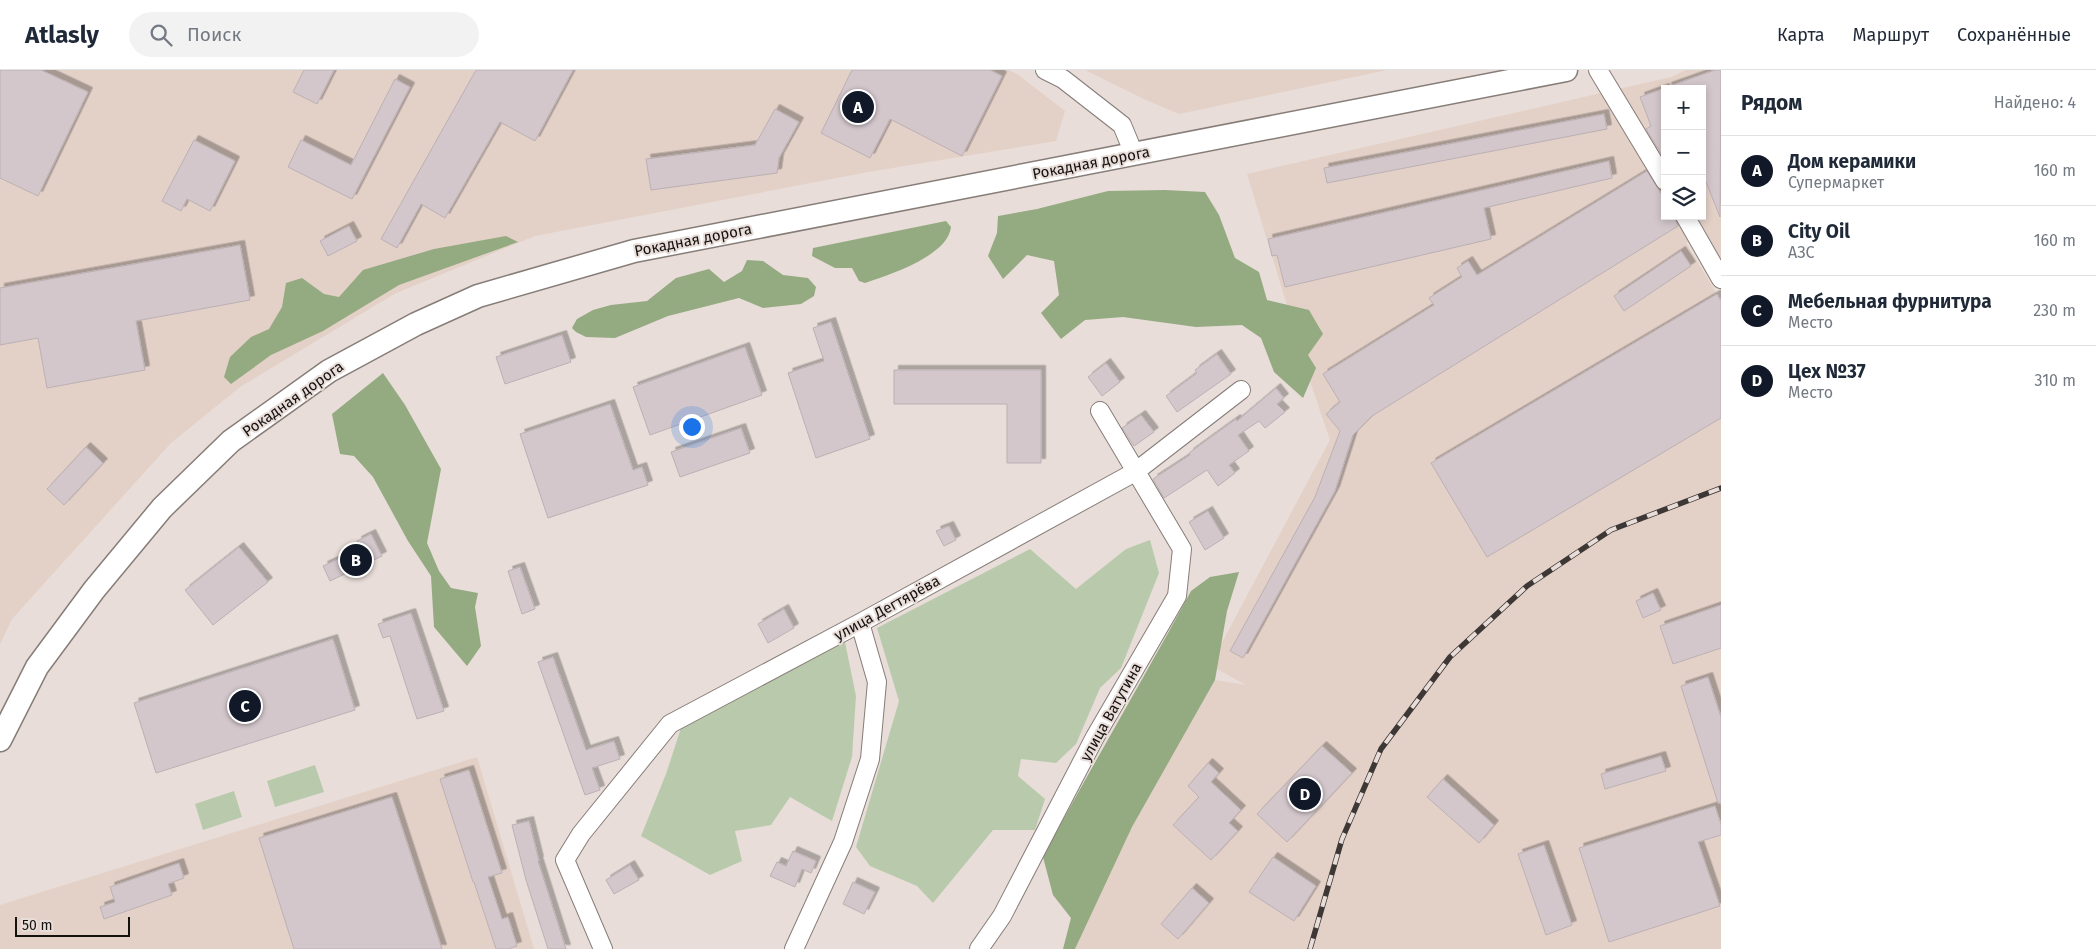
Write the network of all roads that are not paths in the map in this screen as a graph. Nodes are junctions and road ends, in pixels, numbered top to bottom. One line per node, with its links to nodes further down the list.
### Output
1 (1045, 70): 4 (street)
2 (1566, 70): 4 (main road, Рокадная дорога)
3 (1598, 70): 5 (street)
4 (1134, 154): 12 (main road, Рокадная дорога)
5 (1661, 175)
6 (1686, 220): 7 (street)
7 (1721, 279)
8 (1241, 390): 10 (street, улица Дегтярёва)
9 (1100, 412): 10 (street, улица Ватутина)
10 (1135, 472): 11 (street, улица Дегтярёва); 15 (street, улица Ватутина)
11 (860, 623): 13 (street, улица Дегтярёва); 14 (street)
12 (0, 740)
13 (603, 949)
14 (794, 949)
15 (978, 949)

